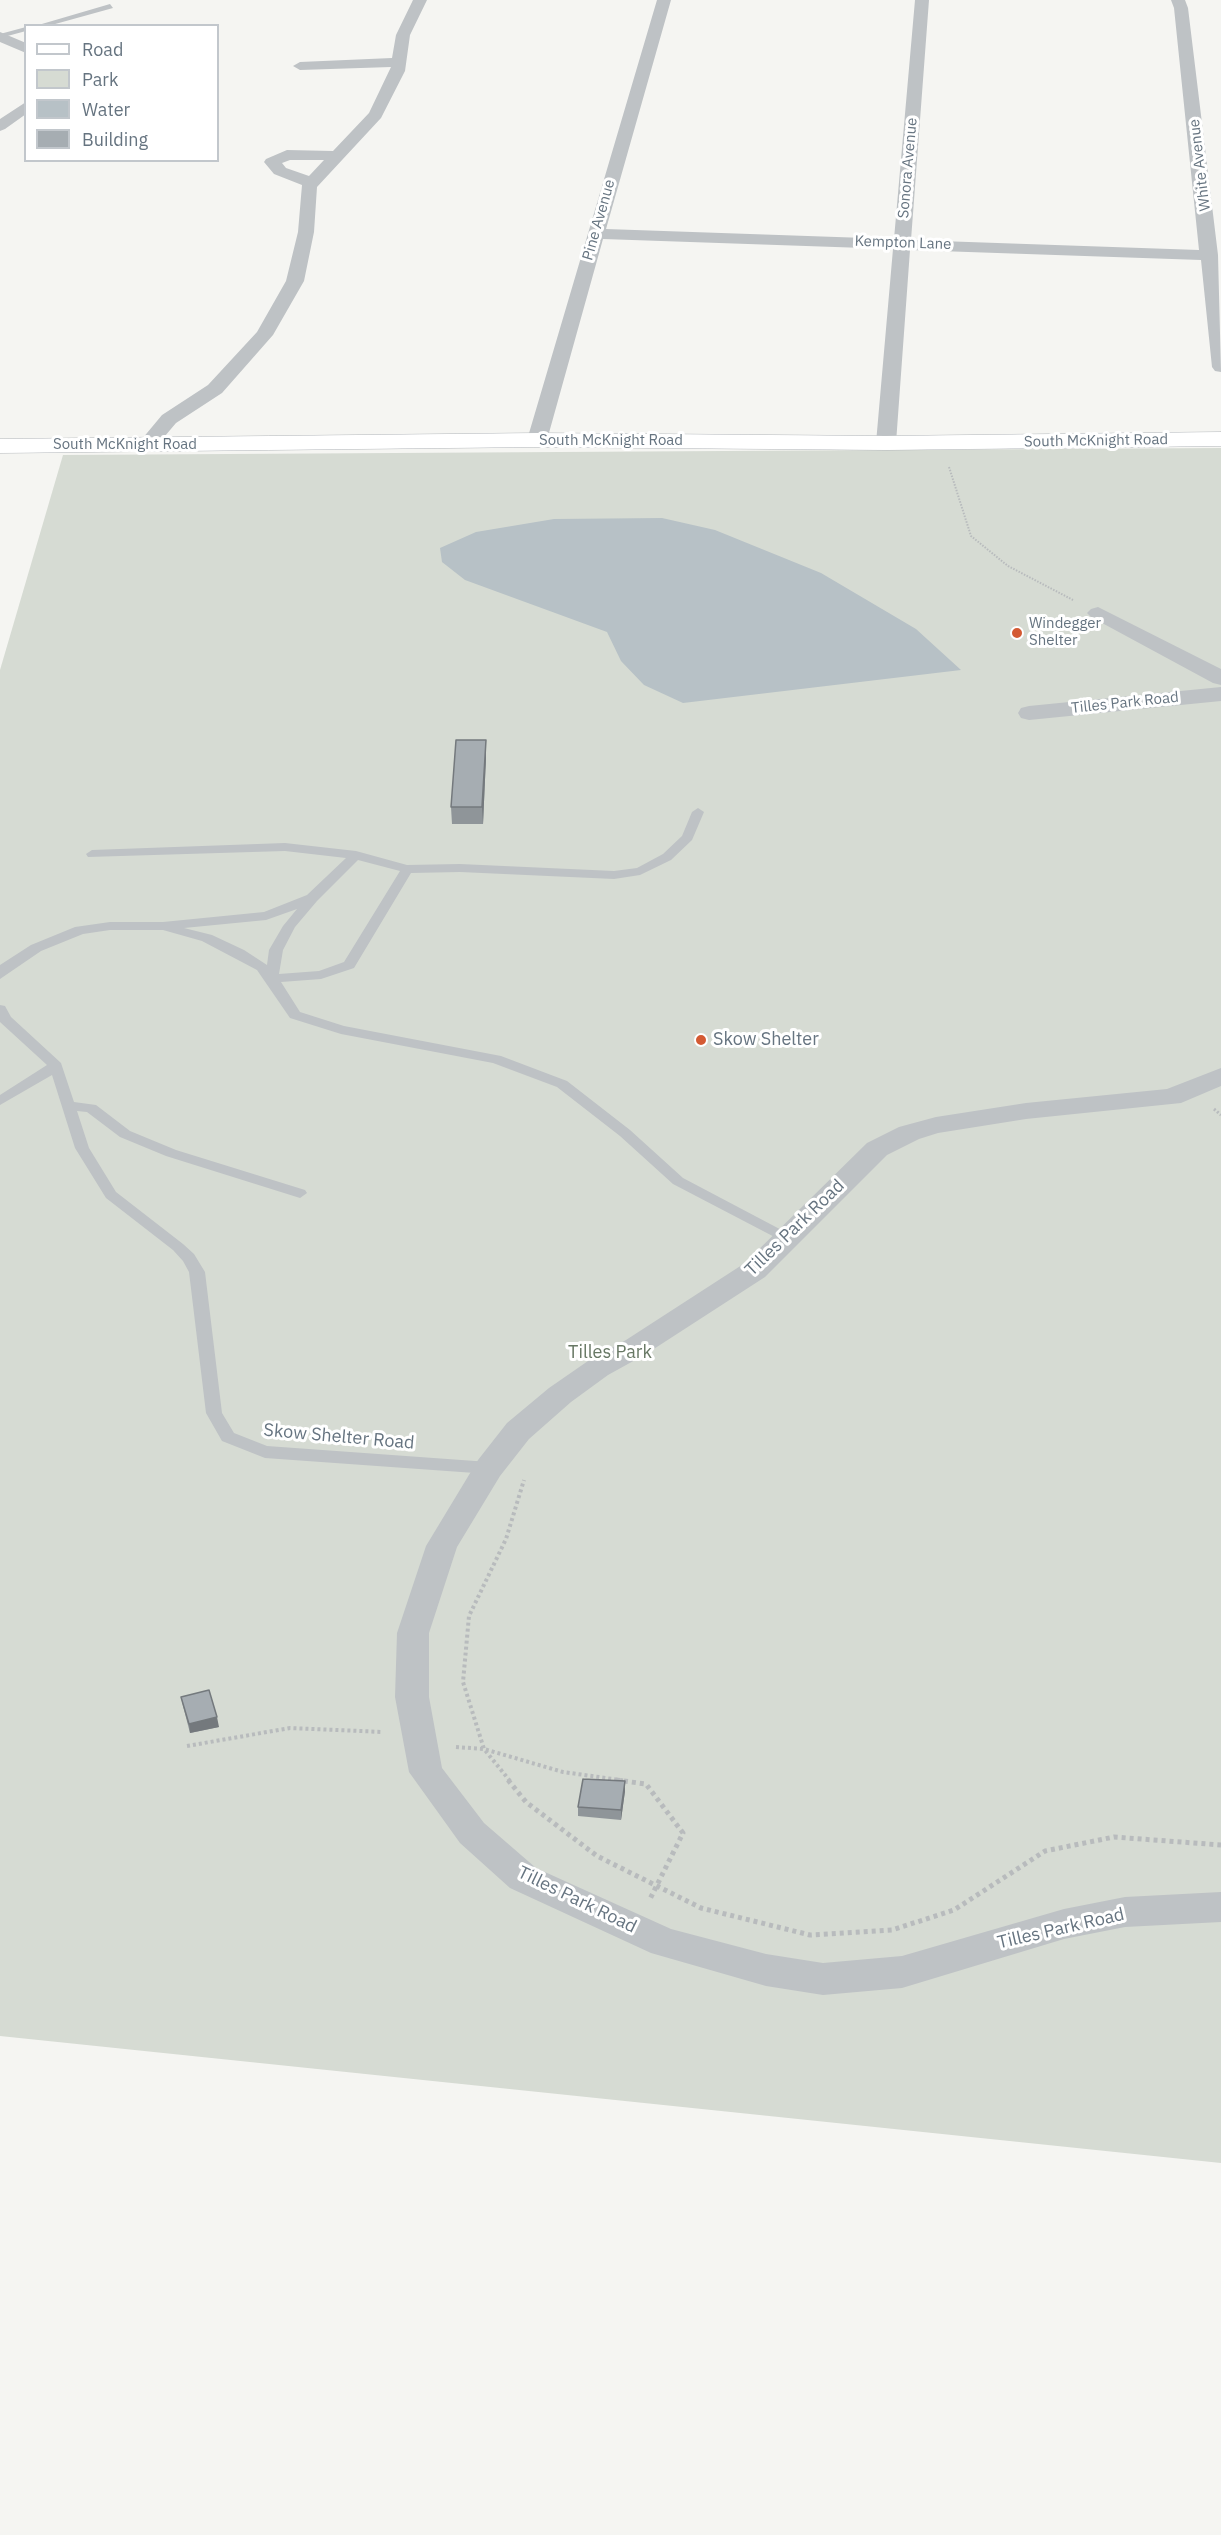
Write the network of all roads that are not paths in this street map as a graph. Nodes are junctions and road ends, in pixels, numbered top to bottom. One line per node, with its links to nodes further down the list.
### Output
1 (420, 0): 10 (street)
2 (664, 0): 16 (street, Pine Avenue)
3 (922, 0): 17 (street, Sonora Avenue)
4 (1178, 0): 18 (street, White Avenue)
5 (110, 6): 6 (lane)
6 (45, 24)
7 (24, 30): 8 (lane)
8 (0, 36): 9 (street)
9 (24, 48)
10 (400, 62): 11 (street); 14 (street)
11 (300, 66)
12 (24, 108): 13 (street)
13 (0, 126)
14 (338, 156): 15 (street); 15 (street)
15 (312, 183): 23 (street)
16 (595, 234): 17 (street, Kempton Lane); 21 (street, Pine Avenue)
17 (902, 243): 18 (street, Kempton Lane); 22 (street, Sonora Avenue)
18 (1210, 255): 19 (street, White Avenue)
19 (1221, 367)
20 (1221, 439): 22 (main road, South McKnight Road)
21 (537, 440): 22 (main road, South McKnight Road); 23 (main road, South McKnight Road)
22 (886, 443)
23 (147, 445): 24 (main road, South McKnight Road)
24 (0, 446)
25 (1098, 613): 26 (street)
26 (1221, 678)
27 (1221, 694): 28 (street, Tilles Park Road)
28 (1029, 713)
29 (698, 812): 32 (lane)
30 (93, 854): 31 (lane)
31 (356, 855): 32 (lane); 33 (lane)
32 (407, 869): 36 (lane)
33 (312, 898): 34 (lane); 36 (lane)
34 (163, 926): 35 (lane); 36 (lane)
35 (0, 975)
36 (272, 979): 43 (lane)
37 (0, 1009): 38 (lane)
38 (56, 1066): 40 (lane); 41 (lane, Skow Shelter Road)
39 (1221, 1076): 43 (street, Tilles Park Road)
40 (0, 1101)
41 (68, 1105): 42 (lane); 44 (lane, Skow Shelter Road)
42 (300, 1193)
43 (786, 1238): 44 (street, Tilles Park Road)
44 (489, 1468): 45 (street, Tilles Park Road)
45 (1221, 1907)

